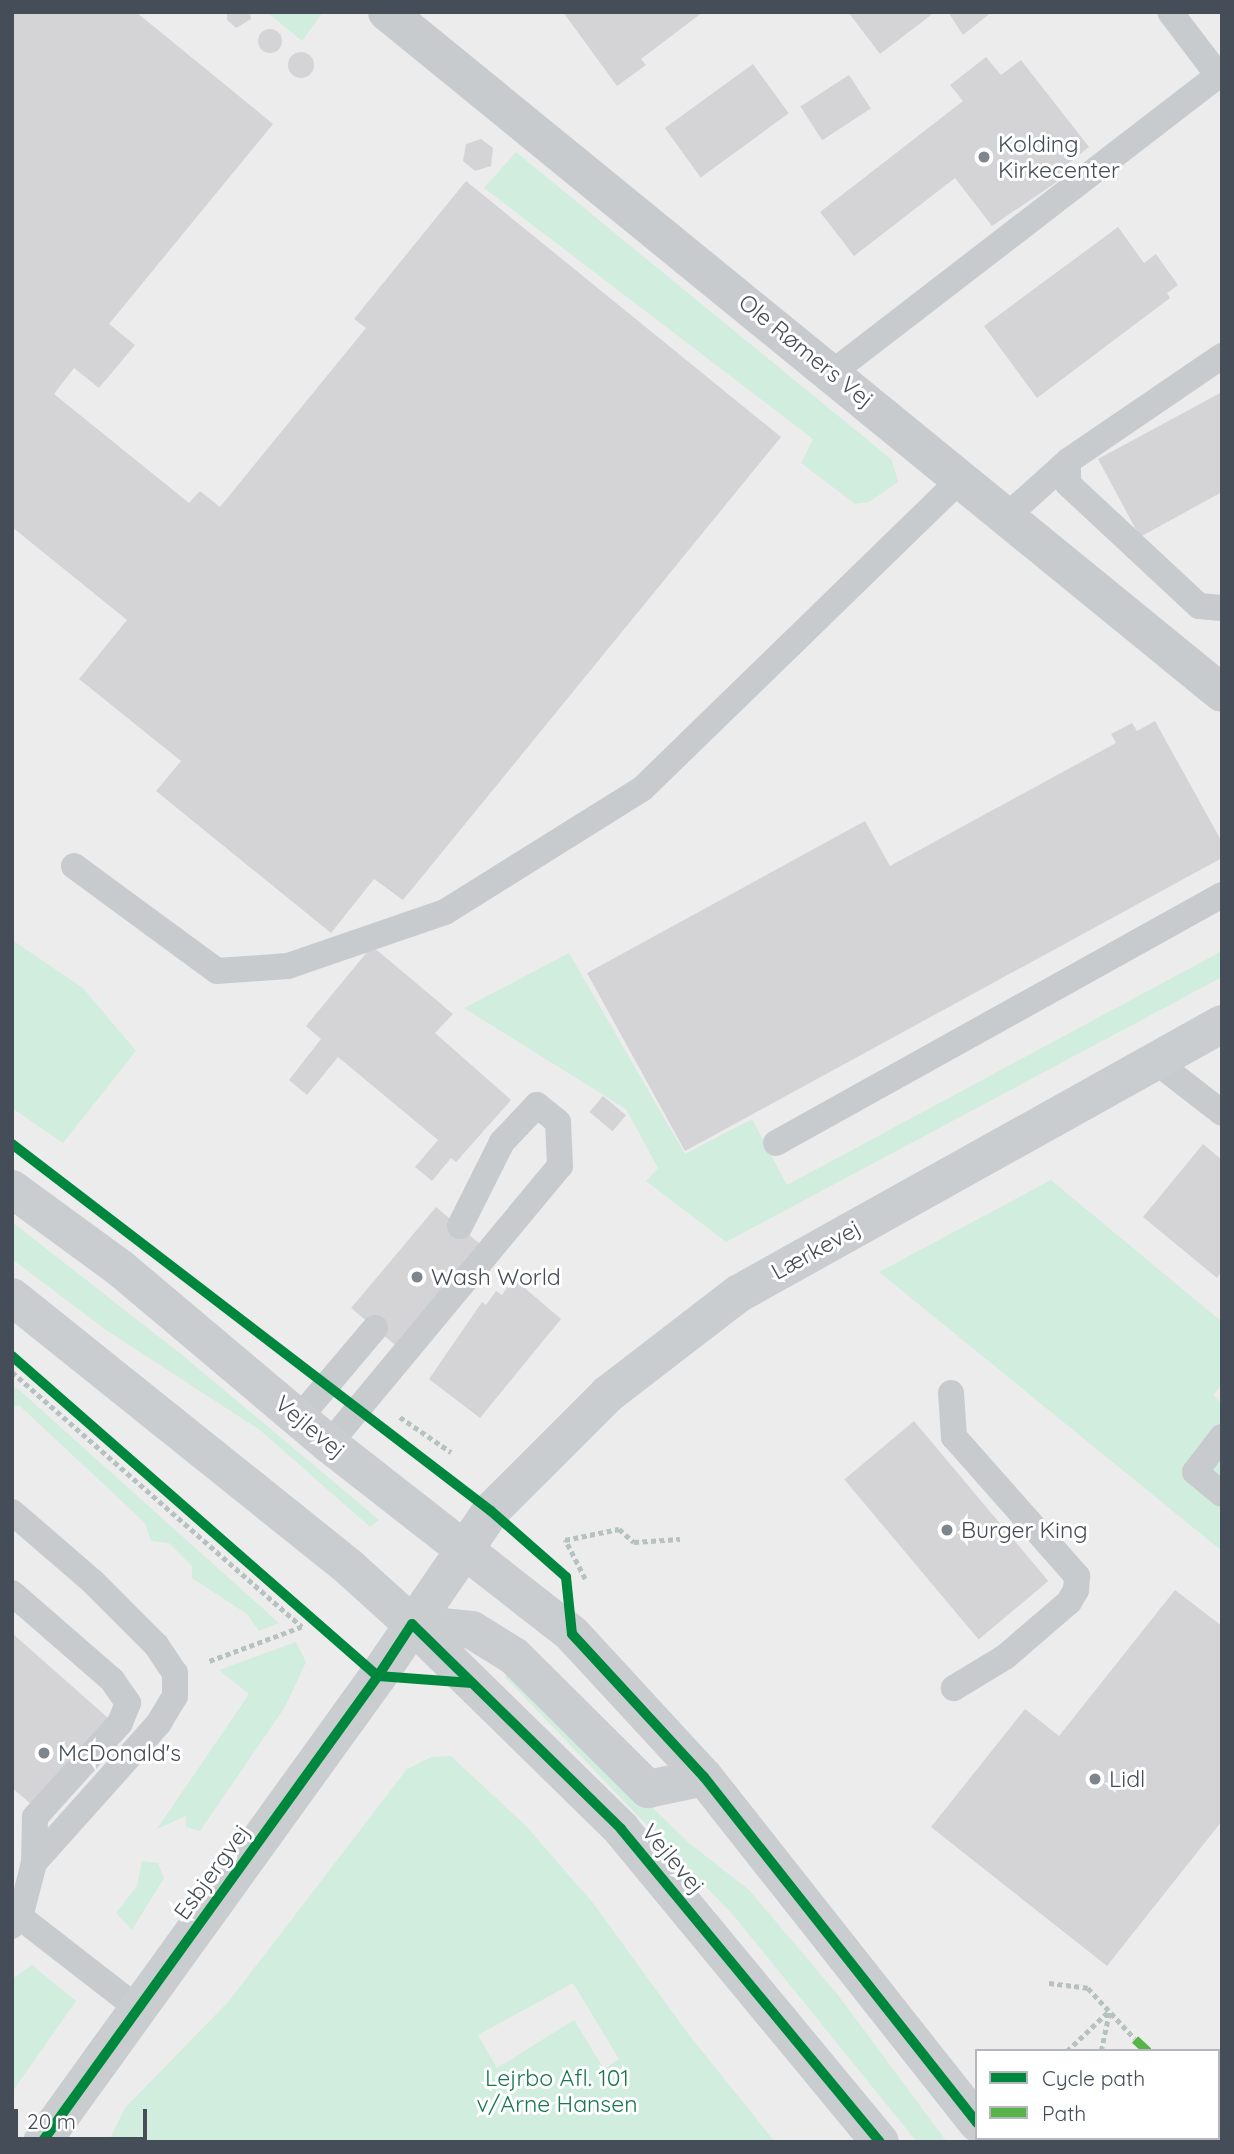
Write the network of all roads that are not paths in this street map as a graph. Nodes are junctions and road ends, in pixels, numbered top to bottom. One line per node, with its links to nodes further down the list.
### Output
1 (387, 12): 4 (street, Ole Rømers Vej)
2 (1170, 12): 4 (lane)
3 (1222, 355): 5 (lane)
4 (833, 372): 6 (street, Ole Rømers Vej)
5 (1068, 461): 7 (lane); 8 (lane)
6 (962, 478): 7 (street, Ole Rømers Vej); 10 (lane)
7 (1007, 516): 9 (street, Ole Rømers Vej)
8 (1222, 608)
9 (1222, 693)
10 (74, 866)
11 (1222, 895): 15 (lane)
12 (1222, 1024): 13 (main road, Lærkevej)
13 (1154, 1060): 14 (lane); 26 (main road, Lærkevej)
14 (1222, 1113)
15 (776, 1143)
16 (12, 1189): 21 (main road, Vejlevej)
17 (460, 1226): 23 (lane)
18 (12, 1297): 28 (main road, Vejlevej)
19 (375, 1328): 21 (lane)
20 (951, 1393): 29 (lane)
21 (299, 1418): 23 (main road, Vejlevej)
22 (1222, 1437): 24 (lane)
23 (329, 1444): 26 (main road, Vejlevej)
24 (1222, 1494)
25 (12, 1512): 32 (lane)
26 (466, 1549): 28 (main road, Lærkevej); 30 (main road, Vejlevej)
27 (12, 1593): 32 (lane)
28 (412, 1623): 30 (main road); 34 (main road, Esbjergvej); 37 (main road, Vejlevej)
29 (954, 1688)
30 (704, 1777): 35 (main road, Vejlevej)
31 (12, 1842): 32 (lane)
32 (34, 1863): 33 (lane)
33 (16, 1921): 34 (lane)
34 (139, 2010): 36 (main road, Esbjergvej)
35 (975, 2120)
36 (42, 2142)
37 (880, 2142)

